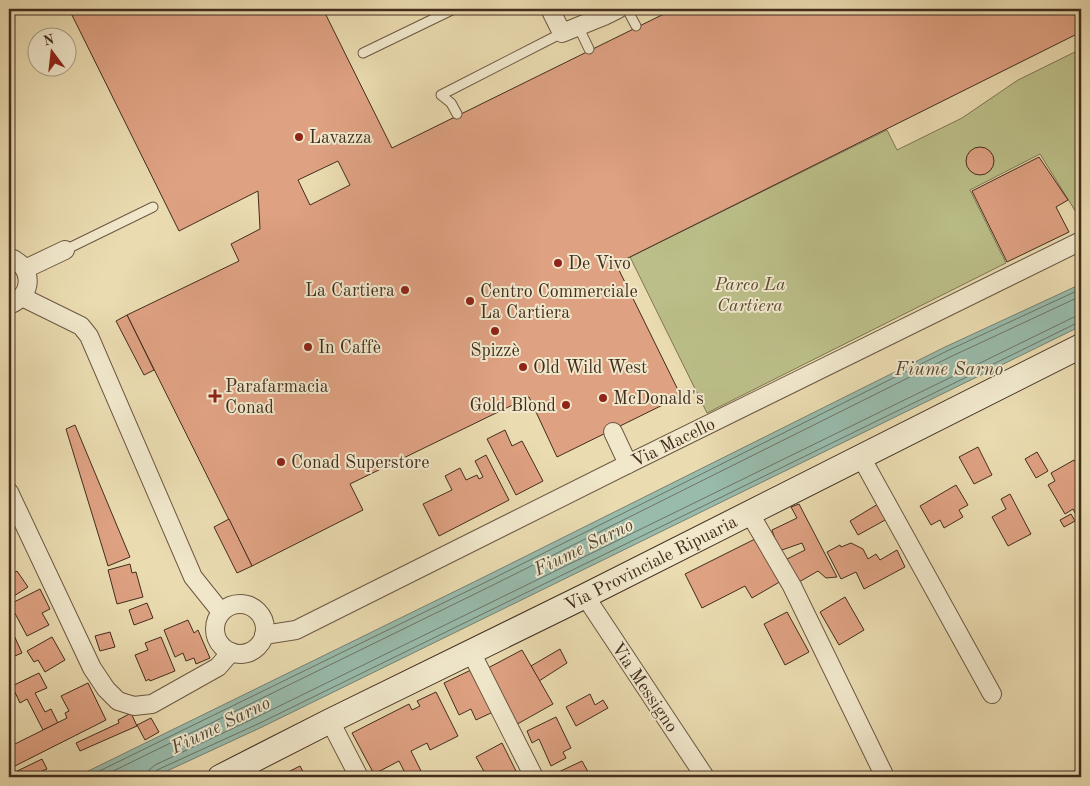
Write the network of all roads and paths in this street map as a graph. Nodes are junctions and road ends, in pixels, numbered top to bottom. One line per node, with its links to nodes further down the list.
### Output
1 (454, 9): 9 (lane)
2 (550, 9): 7 (street)
3 (618, 9): 5 (street)
4 (627, 9): 6 (lane)
5 (578, 26): 7 (street); 8 (lane)
6 (636, 26)
7 (562, 33): 10 (lane)
8 (590, 49)
9 (364, 53)
10 (457, 114)
11 (154, 206): 13 (lane)
12 (1081, 241): 20 (street, Via Macello)
13 (65, 250): 15 (street)
14 (9, 257): 15 (street)
15 (25, 270): 16 (street)
16 (16, 301): 24 (street)
17 (1081, 346): 19 (main road, Via Provinciale Ripuaria)
18 (613, 432): 20 (street)
19 (861, 458): 22 (main road, Via Provinciale Ripuaria); 28 (street)
20 (628, 464): 25 (street, Via Macello)
21 (9, 492): 26 (street)
22 (750, 514): 23 (main road, Via Provinciale Ripuaria); 34 (street)
23 (584, 596): 27 (main road, Via Provinciale Ripuaria); 33 (street, Via Messigno)
24 (222, 612): 25 (street); 26 (street)
25 (264, 635): 26 (street)
26 (231, 652)
27 (471, 652): 29 (main road, Via Provinciale Ripuaria); 32 (street)
28 (992, 694)
29 (330, 721): 30 (main road, Via Provinciale Ripuaria); 31 (street)
30 (220, 777)
31 (359, 777)
32 (534, 777)
33 (705, 777)
34 (884, 777)

